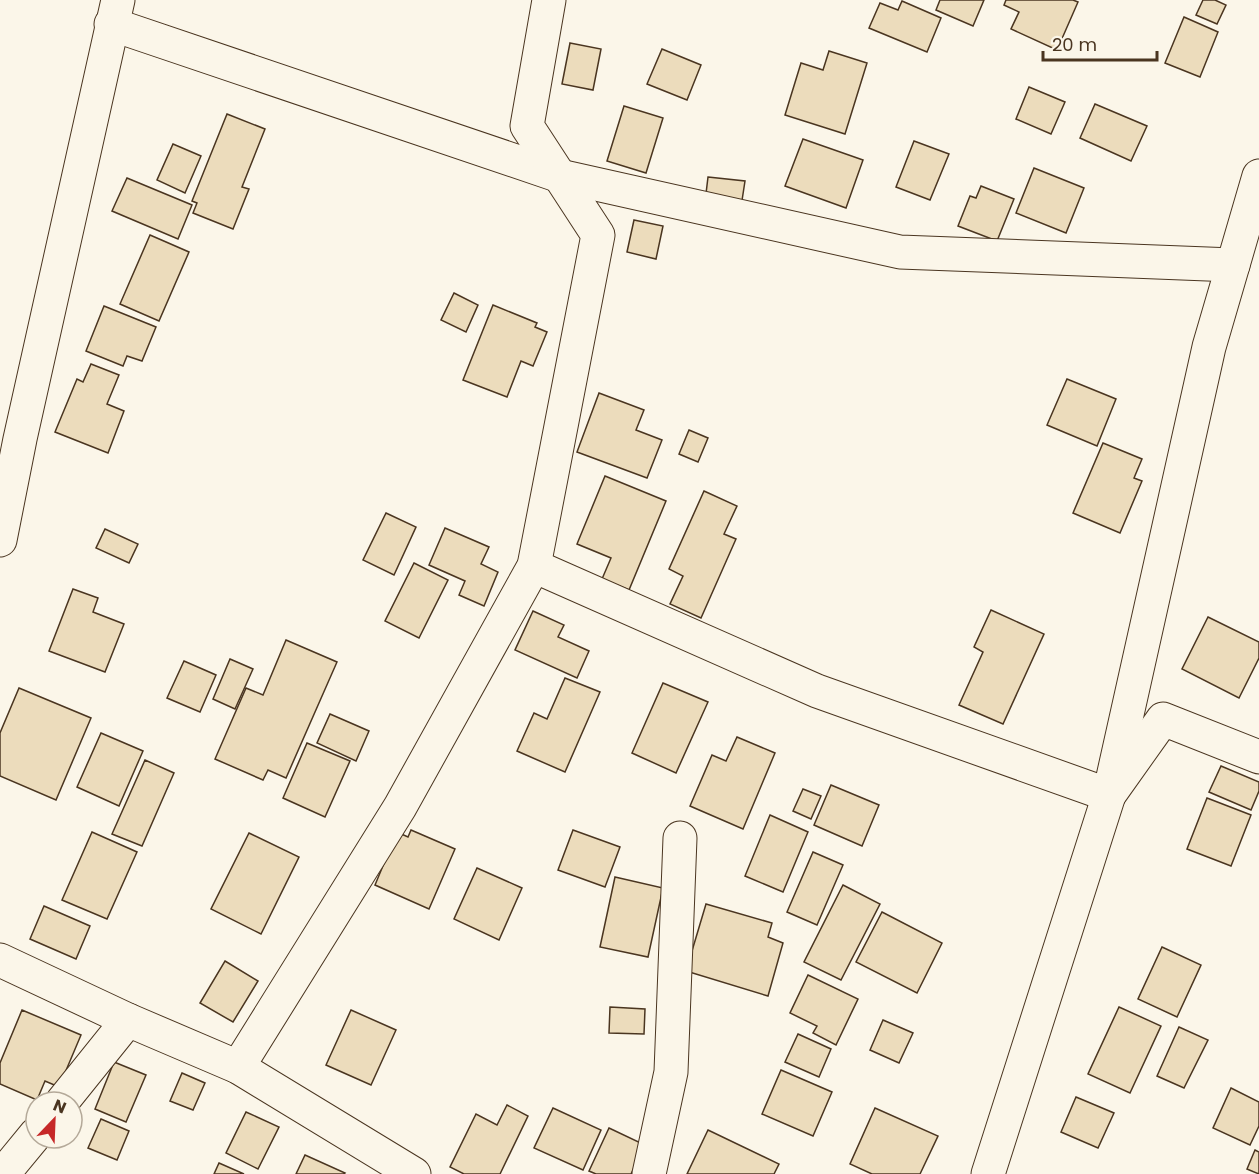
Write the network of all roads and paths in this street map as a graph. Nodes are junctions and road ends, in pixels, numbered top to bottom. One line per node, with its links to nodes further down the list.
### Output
1 (549, 0): 3 (street)
2 (115, 12): 3 (street); 6 (street)
3 (560, 176): 5 (street); 7 (street)
4 (1259, 176): 5 (street)
5 (1233, 265): 9 (street)
6 (0, 540)
7 (534, 566): 9 (street); 13 (street)
8 (1259, 757): 9 (street)
9 (1109, 795): 19 (street)
10 (680, 838): 18 (street)
11 (0, 960): 12 (street)
12 (128, 1020): 13 (street); 14 (street)
13 (238, 1067): 17 (street)
14 (72, 1090)
15 (24, 1149): 16 (street)
16 (3, 1174)
17 (414, 1174)
18 (649, 1174)
19 (988, 1174)

